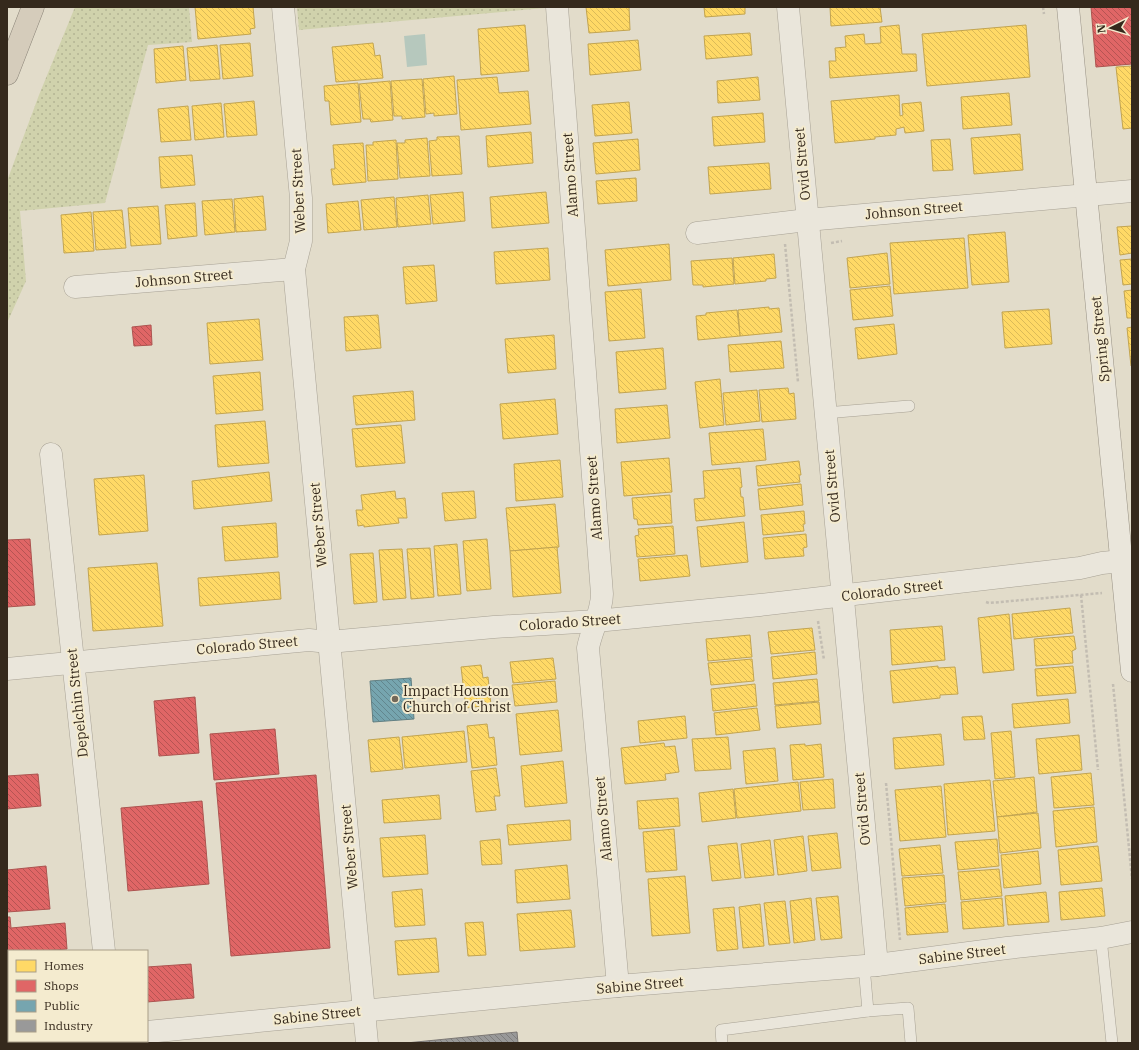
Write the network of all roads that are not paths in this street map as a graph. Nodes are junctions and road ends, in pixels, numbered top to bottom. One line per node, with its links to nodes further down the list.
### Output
1 (33, 7): 6 (highway)
2 (283, 7): 11 (street, Weber Street)
3 (557, 7): 18 (street, Alamo Street)
4 (788, 7): 9 (street, Ovid Street)
5 (1068, 7): 8 (street, Spring Street)
6 (7, 74)
7 (1132, 191): 8 (street, Johnson Street)
8 (1086, 195): 9 (street, Johnson Street); 16 (street, Spring Street)
9 (807, 220): 10 (street, Johnson Street); 14 (street, Ovid Street)
10 (697, 233)
11 (294, 269): 12 (street, Johnson Street); 19 (street, Weber Street)
12 (75, 287)
13 (909, 406): 14 (lane)
14 (825, 413): 17 (street, Ovid Street)
15 (51, 454): 20 (street, Depelchin Street)
16 (1127, 561): 17 (street, Colorado Street); 22 (street, Spring Street)
17 (842, 596): 18 (street, Colorado Street); 26 (street, Ovid Street)
18 (596, 621): 19 (street, Colorado Street); 27 (street, Alamo Street)
19 (329, 642): 20 (street, Colorado Street); 29 (street, Weber Street)
20 (73, 662): 21 (street, Colorado Street); 25 (street, Depelchin Street)
21 (7, 669)
22 (1132, 671)
23 (1132, 932): 24 (street, Sabine Street)
24 (1101, 938): 26 (street, Sabine Street); 36 (lane)
25 (104, 950)
26 (870, 966): 27 (street, Sabine Street); 28 (lane)
27 (618, 986): 29 (street, Sabine Street)
28 (868, 1010): 34 (lane); 35 (lane)
29 (364, 1011): 30 (street, Sabine Street); 33 (street, Weber Street)
30 (148, 1032)
31 (40, 1042): 32 (street)
32 (29, 1043)
33 (367, 1043)
34 (722, 1043)
35 (911, 1043)
36 (1112, 1043)

